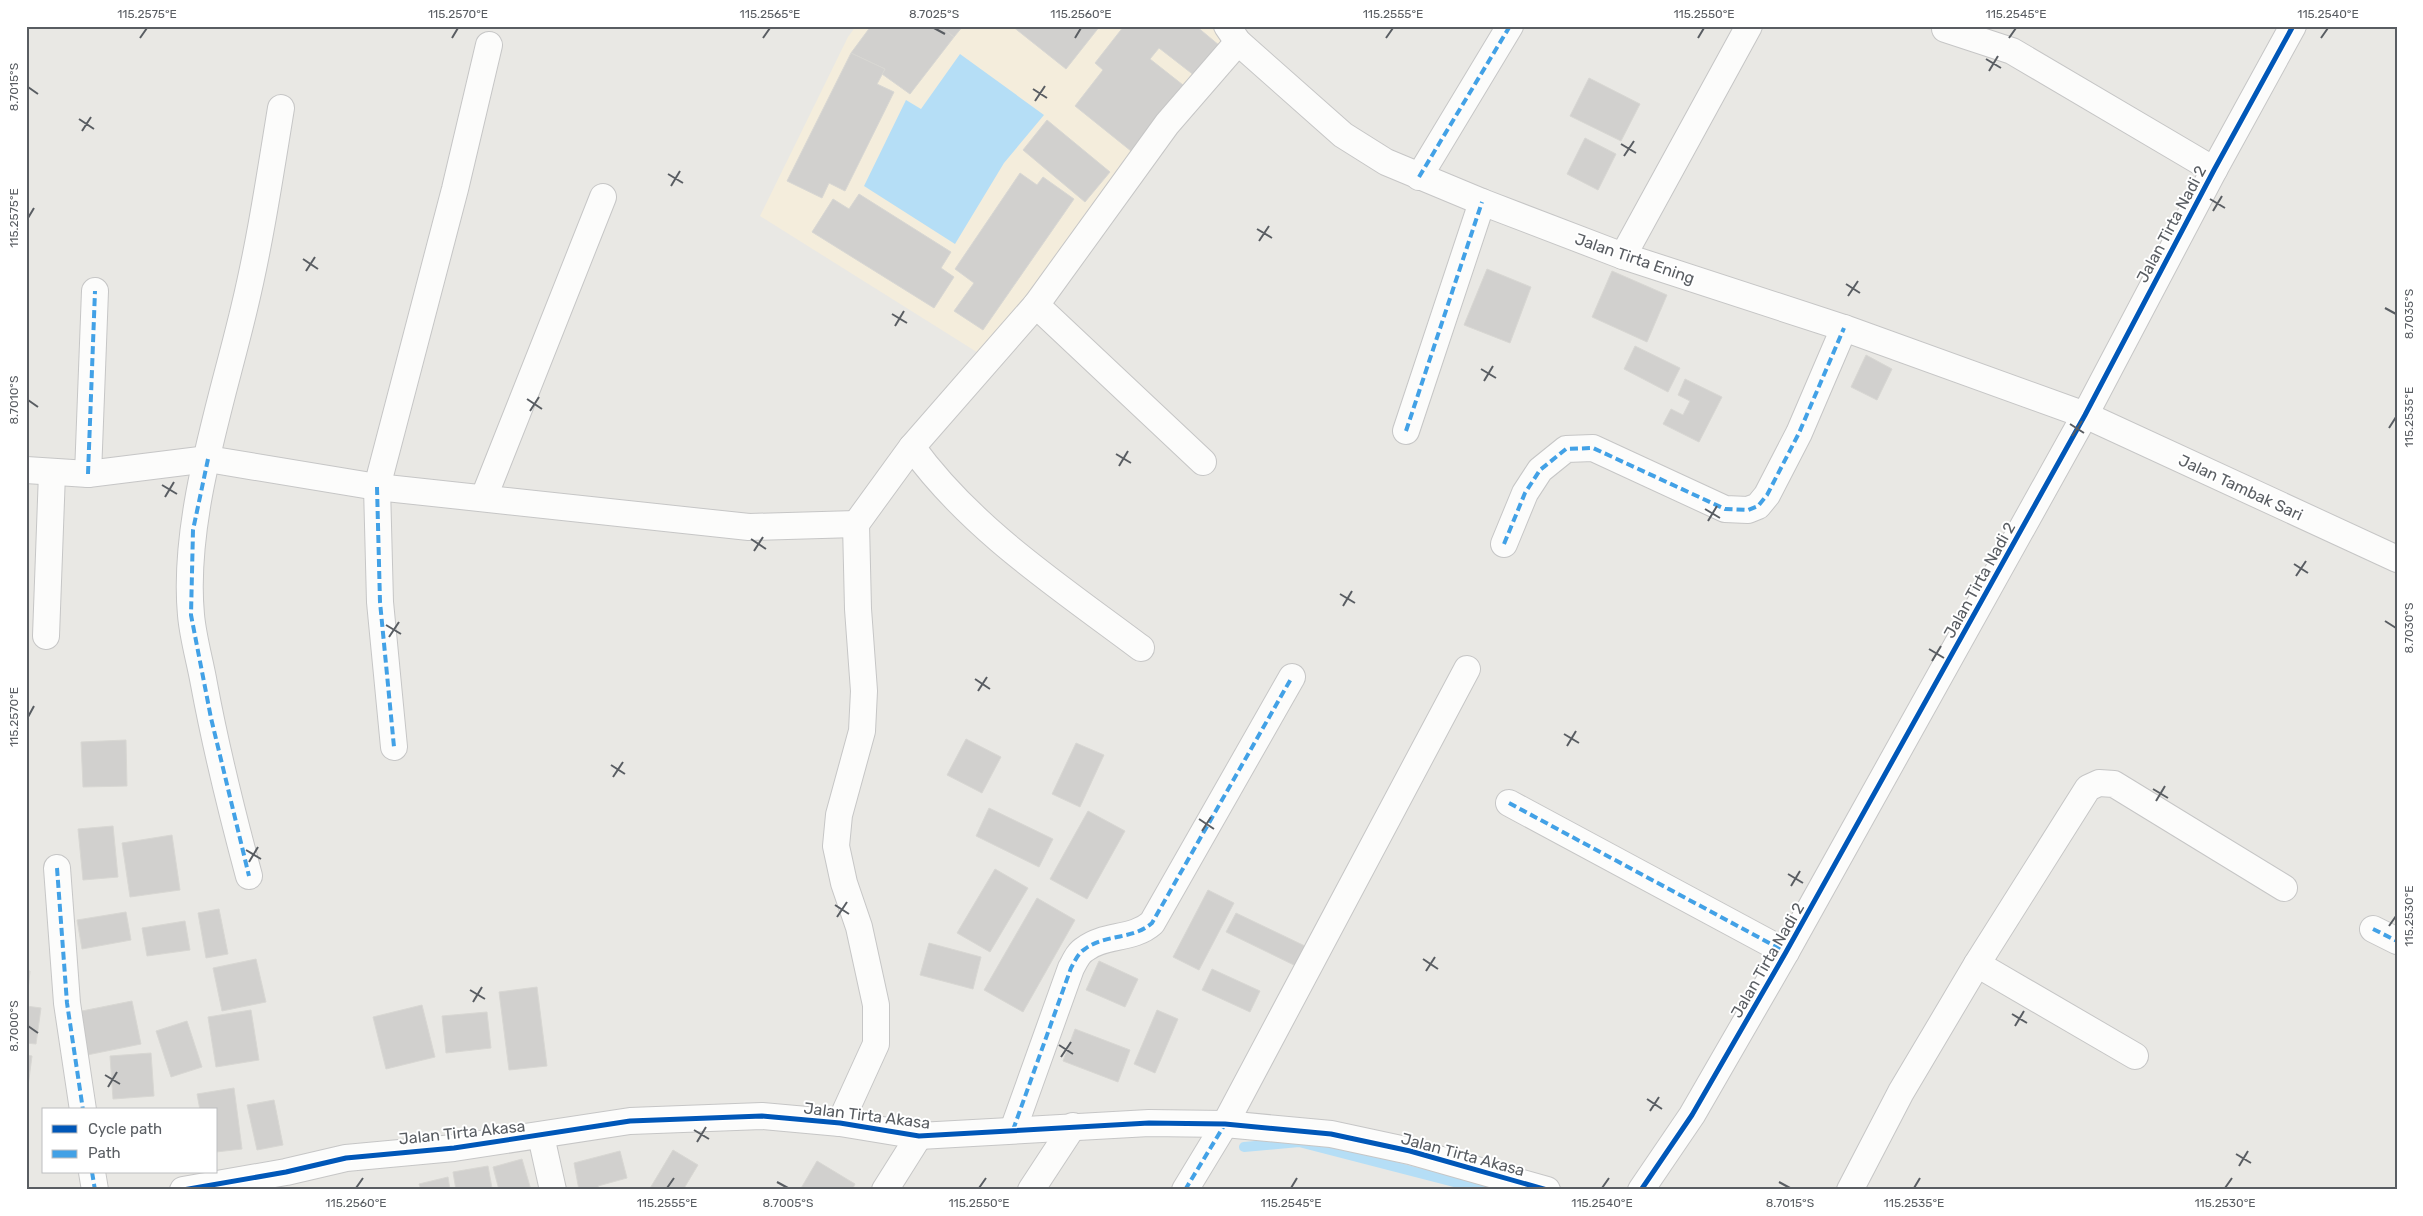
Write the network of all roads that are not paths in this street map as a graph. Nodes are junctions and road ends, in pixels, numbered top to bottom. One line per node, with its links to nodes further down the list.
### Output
1 (1510, 26): 9 (street)
2 (1749, 26): 12 (street)
3 (2293, 26): 8 (street, Jalan Tirta Nadi 2)
4 (1945, 29): 8 (street)
5 (1233, 34): 9 (street, Jalan Tirta Ening); 14 (street)
6 (490, 44): 24 (street)
7 (281, 108): 19 (street)
8 (2214, 170): 16 (street, Jalan Tirta Nadi 2)
9 (1419, 177): 11 (street, Jalan Tirta Ening)
10 (603, 197): 25 (street)
11 (1482, 202): 12 (street, Jalan Tirta Ening); 17 (street)
12 (1623, 256): 15 (street, Jalan Tirta Ening)
13 (95, 291): 23 (street)
14 (1036, 305): 18 (street); 20 (street)
15 (1844, 328): 16 (street, Jalan Tirta Ening); 27 (street)
16 (2085, 415): 28 (street, Jalan Tambak Sari); 40 (street, Jalan Tirta Nadi 2)
17 (1406, 431)
18 (912, 447): 26 (street); 30 (street)
19 (208, 459): 23 (street); 24 (street); 36 (street)
20 (1203, 462)
21 (26, 470): 22 (street)
22 (52, 473): 23 (street); 29 (street)
23 (88, 474)
24 (377, 487): 25 (street); 33 (street)
25 (484, 498): 26 (street)
26 (856, 524): 44 (street)
27 (1504, 544)
28 (2397, 559)
29 (46, 636)
30 (1141, 648)
31 (1467, 669): 45 (street)
32 (1292, 677): 47 (street)
33 (394, 747)
34 (1509, 803): 40 (street)
35 (57, 868): 43 (street)
36 (249, 876)
37 (2284, 888): 41 (street)
38 (2373, 929): 39 (street)
39 (2397, 941)
40 (1786, 952): 58 (street, Jalan Tirta Nadi 2)
41 (1977, 964): 42 (street); 59 (street)
42 (2135, 1056)
43 (83, 1108)
44 (840, 1124): 48 (street, Jalan Tirta Akasa); 49 (street, Jalan Tirta Akasa)
45 (1225, 1124): 46 (street, Jalan Tirta Akasa); 56 (street); 57 (street, Jalan Tirta Akasa)
46 (1073, 1126): 47 (street, Jalan Tirta Akasa); 55 (street)
47 (1013, 1130): 49 (street, Jalan Tirta Akasa)
48 (541, 1136): 52 (street, Jalan Tirta Akasa); 53 (street)
49 (919, 1136): 54 (street)
50 (92, 1174): 51 (street)
51 (95, 1190)
52 (183, 1190)
53 (553, 1190)
54 (886, 1190)
55 (1031, 1190)
56 (1185, 1190)
57 (1547, 1190)
58 (1641, 1190)
59 (1850, 1190)

